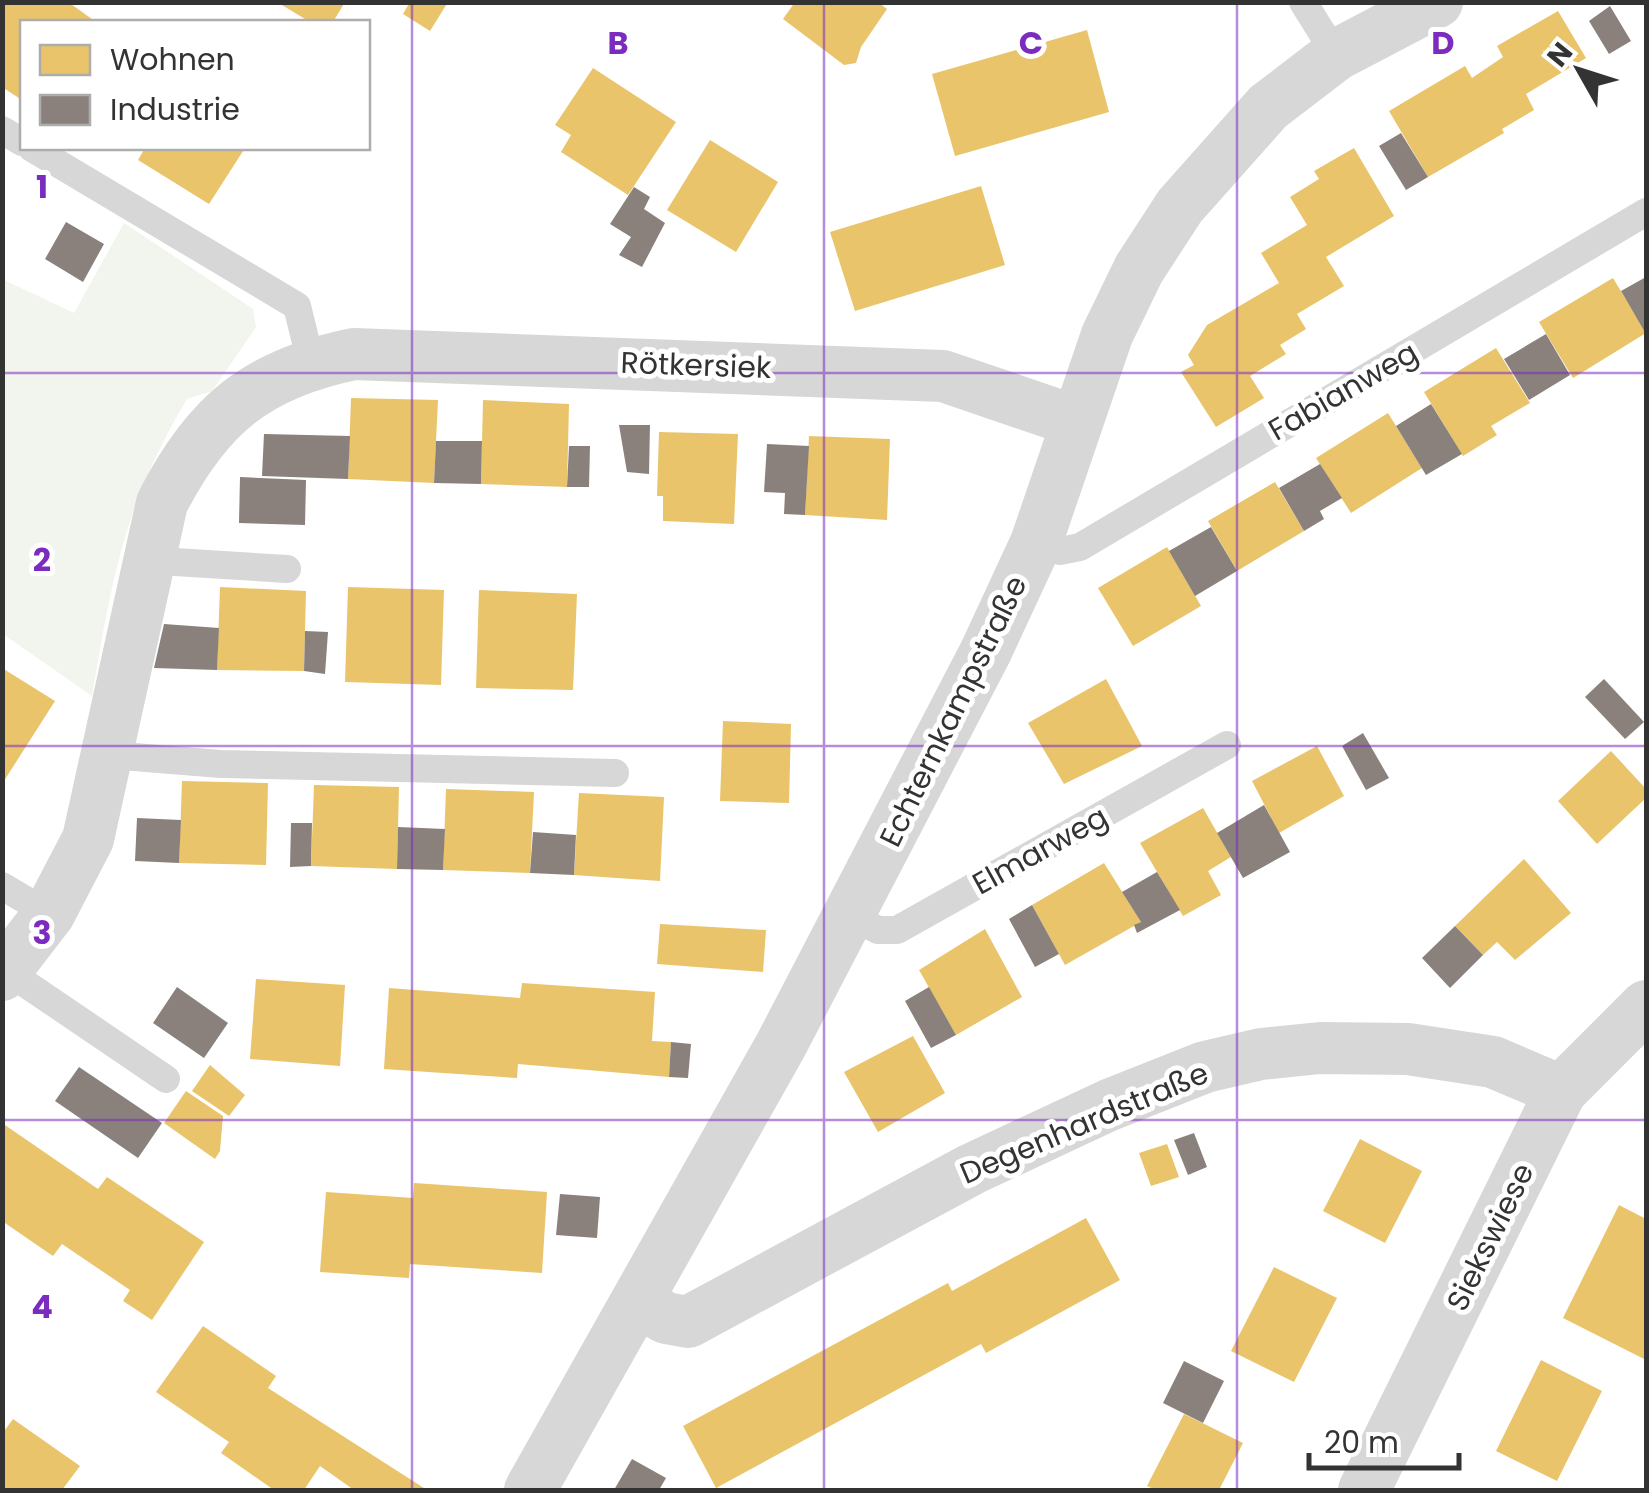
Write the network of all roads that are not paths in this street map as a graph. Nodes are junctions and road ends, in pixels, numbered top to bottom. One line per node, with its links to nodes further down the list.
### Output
1 (1303, 2): 3 (lane)
2 (1436, 2): 3 (street, Echternkampstraße)
3 (1336, 54): 7 (street, Echternkampstraße)
4 (35, 150): 6 (lane)
5 (1646, 212): 8 (lane, Fabianweg)
6 (311, 364): 7 (street, Rötkersiek); 9 (street, Rötkersiek)
7 (1075, 420): 8 (street, Echternkampstraße)
8 (1036, 543): 16 (street, Echternkampstraße)
9 (147, 556): 10 (lane); 12 (street, Rötkersiek)
10 (287, 569)
11 (1227, 746): 16 (lane, Elmarweg)
12 (109, 754): 13 (lane); 15 (street, Rötkersiek)
13 (614, 774)
14 (2, 886): 15 (lane)
15 (49, 914): 17 (street, Rötkersiek)
16 (849, 915): 21 (street, Echternkampstraße)
17 (5, 973): 19 (lane)
18 (1646, 1006): 20 (street, Siekswiese)
19 (166, 1079)
20 (1561, 1091): 21 (street, Degenhardstraße); 23 (street, Siekswiese)
21 (638, 1302): 22 (street, Echternkampstraße)
22 (530, 1490)
23 (1364, 1490)

